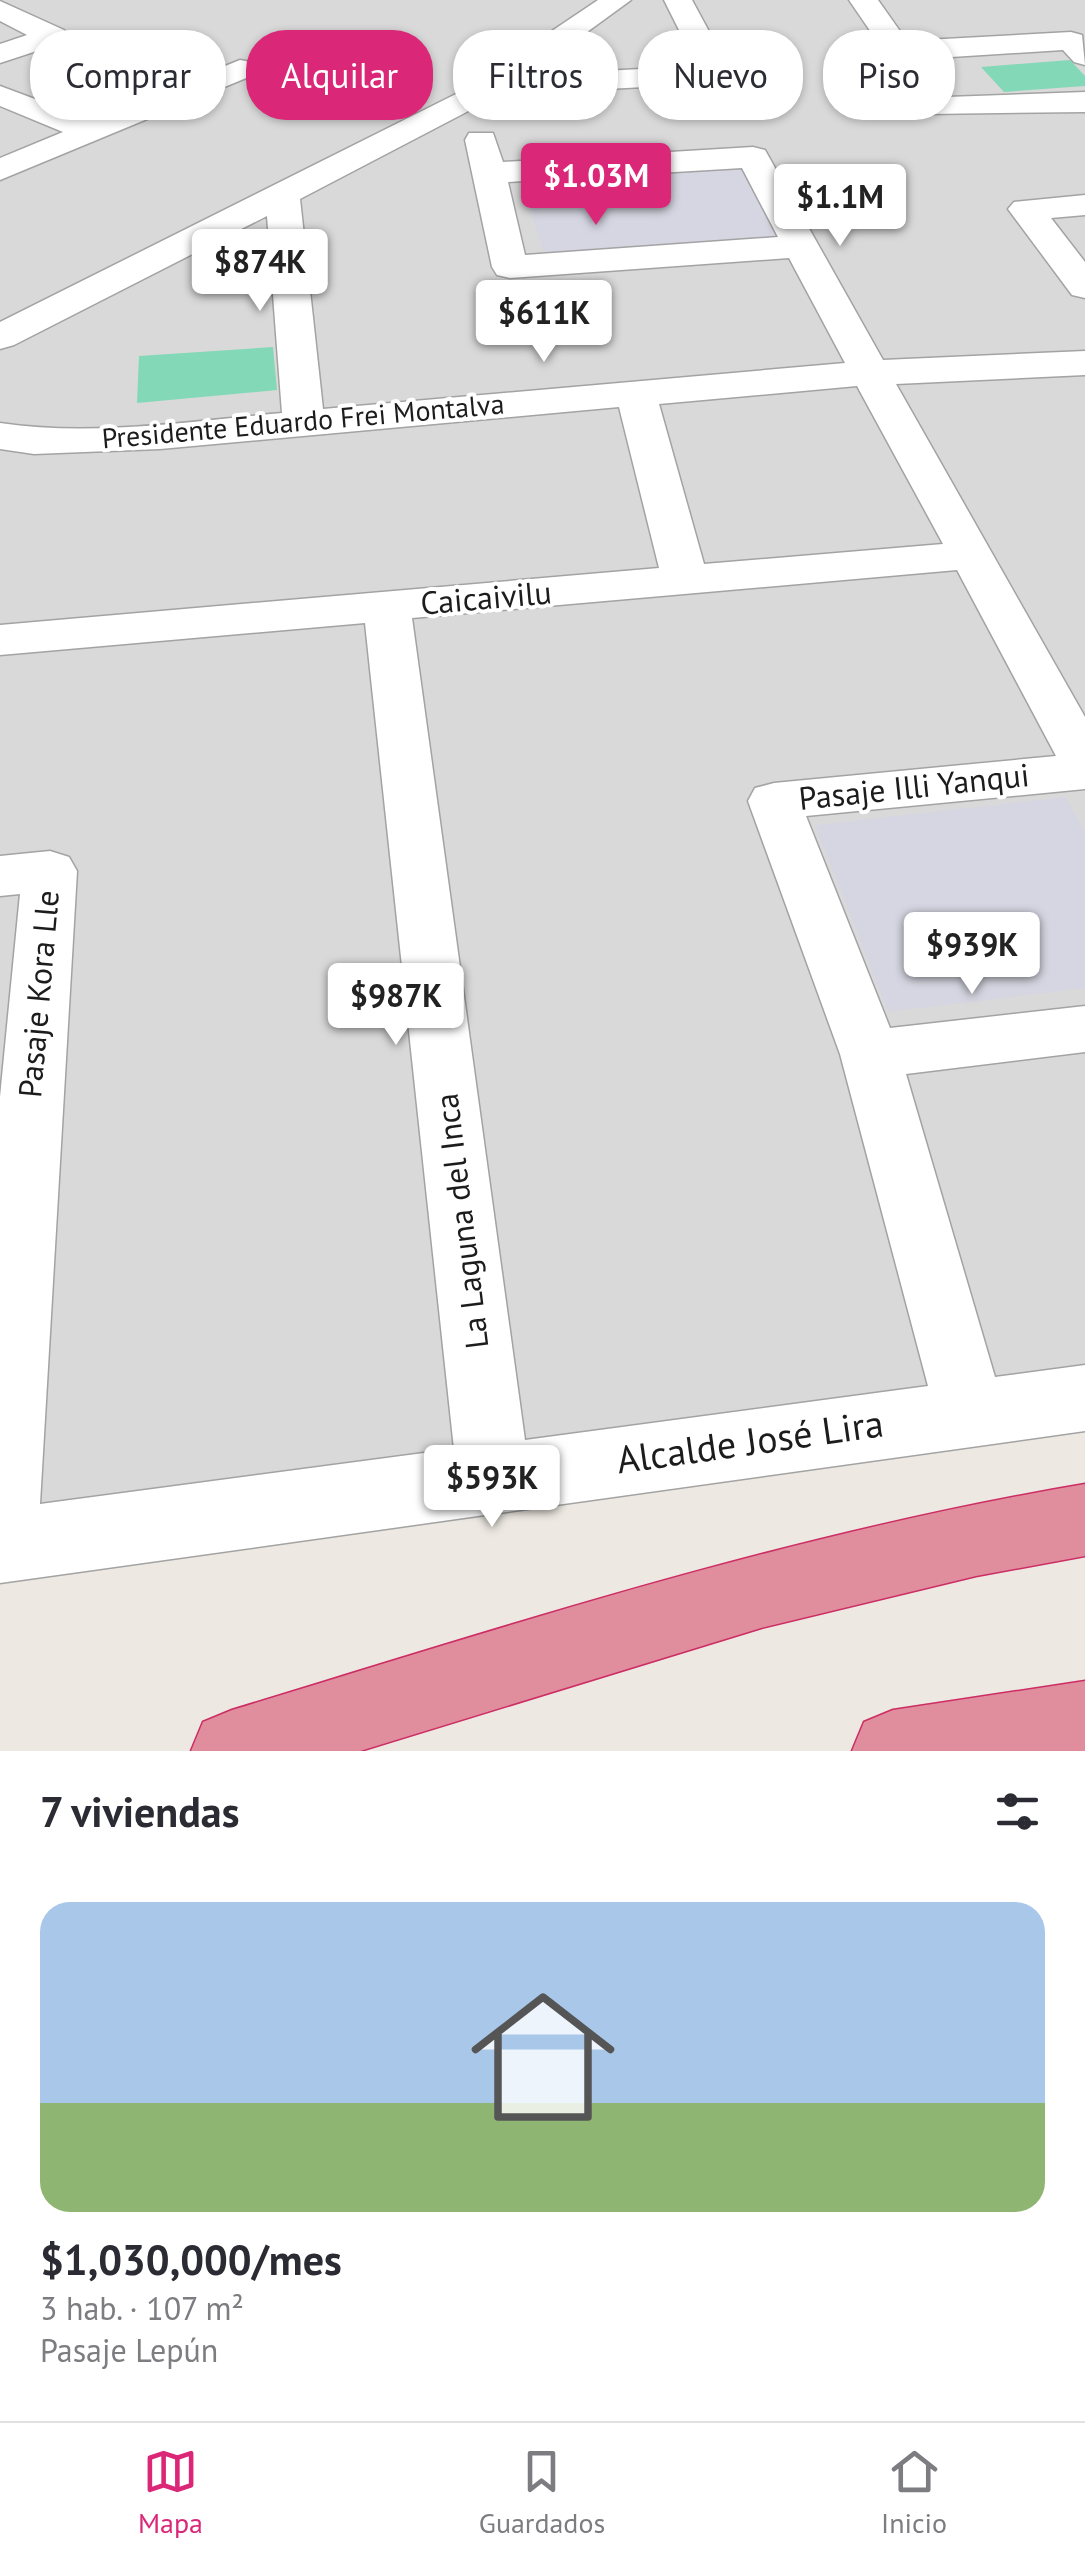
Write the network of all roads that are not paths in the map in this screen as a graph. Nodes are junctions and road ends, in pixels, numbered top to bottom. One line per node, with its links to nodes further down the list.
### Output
1 (617, 0): 5 (street)
2 (678, 0): 12 (street)
3 (862, 0): 6 (street)
4 (0, 10): 8 (street)
5 (574, 30)
6 (883, 30)
7 (955, 48): 9 (street)
8 (0, 54)
9 (1085, 56)
10 (240, 69): 18 (street)
11 (30, 82): 13 (street)
12 (618, 82)
13 (0, 94): 18 (street)
14 (1085, 102): 15 (street)
15 (955, 107)
16 (453, 108): 21 (street)
17 (485, 120): 20 (street)
18 (93, 132): 19 (street)
19 (0, 170)
20 (486, 173): 23 (street, Pasaje Illi Yanqui); 23 (street)
21 (283, 197): 25 (street); 29 (street)
22 (1085, 205): 24 (street)
23 (801, 246): 27 (street, Pasaje Illi Yanqui)
24 (1085, 288)
25 (0, 338)
26 (1085, 362): 27 (street, Presidente Eduardo Frei Montalva)
27 (868, 373): 28 (street, Presidente Eduardo Frei Montalva); 31 (street, Pasaje Illi Yanqui)
28 (635, 392): 29 (street, Presidente Eduardo Frei Montalva); 32 (street)
29 (304, 424): 30 (street, Presidente Eduardo Frei Montalva)
30 (0, 436)
31 (973, 555): 32 (street, Caicaivilu); 35 (street, Pasaje Illi Yanqui)
32 (685, 580): 33 (street, Caicaivilu)
33 (387, 607): 34 (street, Caicaivilu); 42 (street, La Laguna del Inca)
34 (0, 640)
35 (1085, 767): 38 (street, Pasaje Illi Yanqui)
36 (0, 876): 39 (street, Pasaje Kora Lle)
37 (1085, 1029): 38 (street)
38 (870, 1054): 41 (street, Pasaje Illi Yanqui)
39 (12, 1167): 44 (street, Pasaje Kora Lle)
40 (1085, 1398): 41 (street, Alcalde José Lira)
41 (970, 1412): 42 (street, Alcalde José Lira)
42 (494, 1478): 44 (street, Alcalde José Lira)
43 (1085, 1520): 46 (highway)
44 (0, 1545)
45 (1085, 1721): 47 (highway)
46 (232, 1751)
47 (893, 1751)

